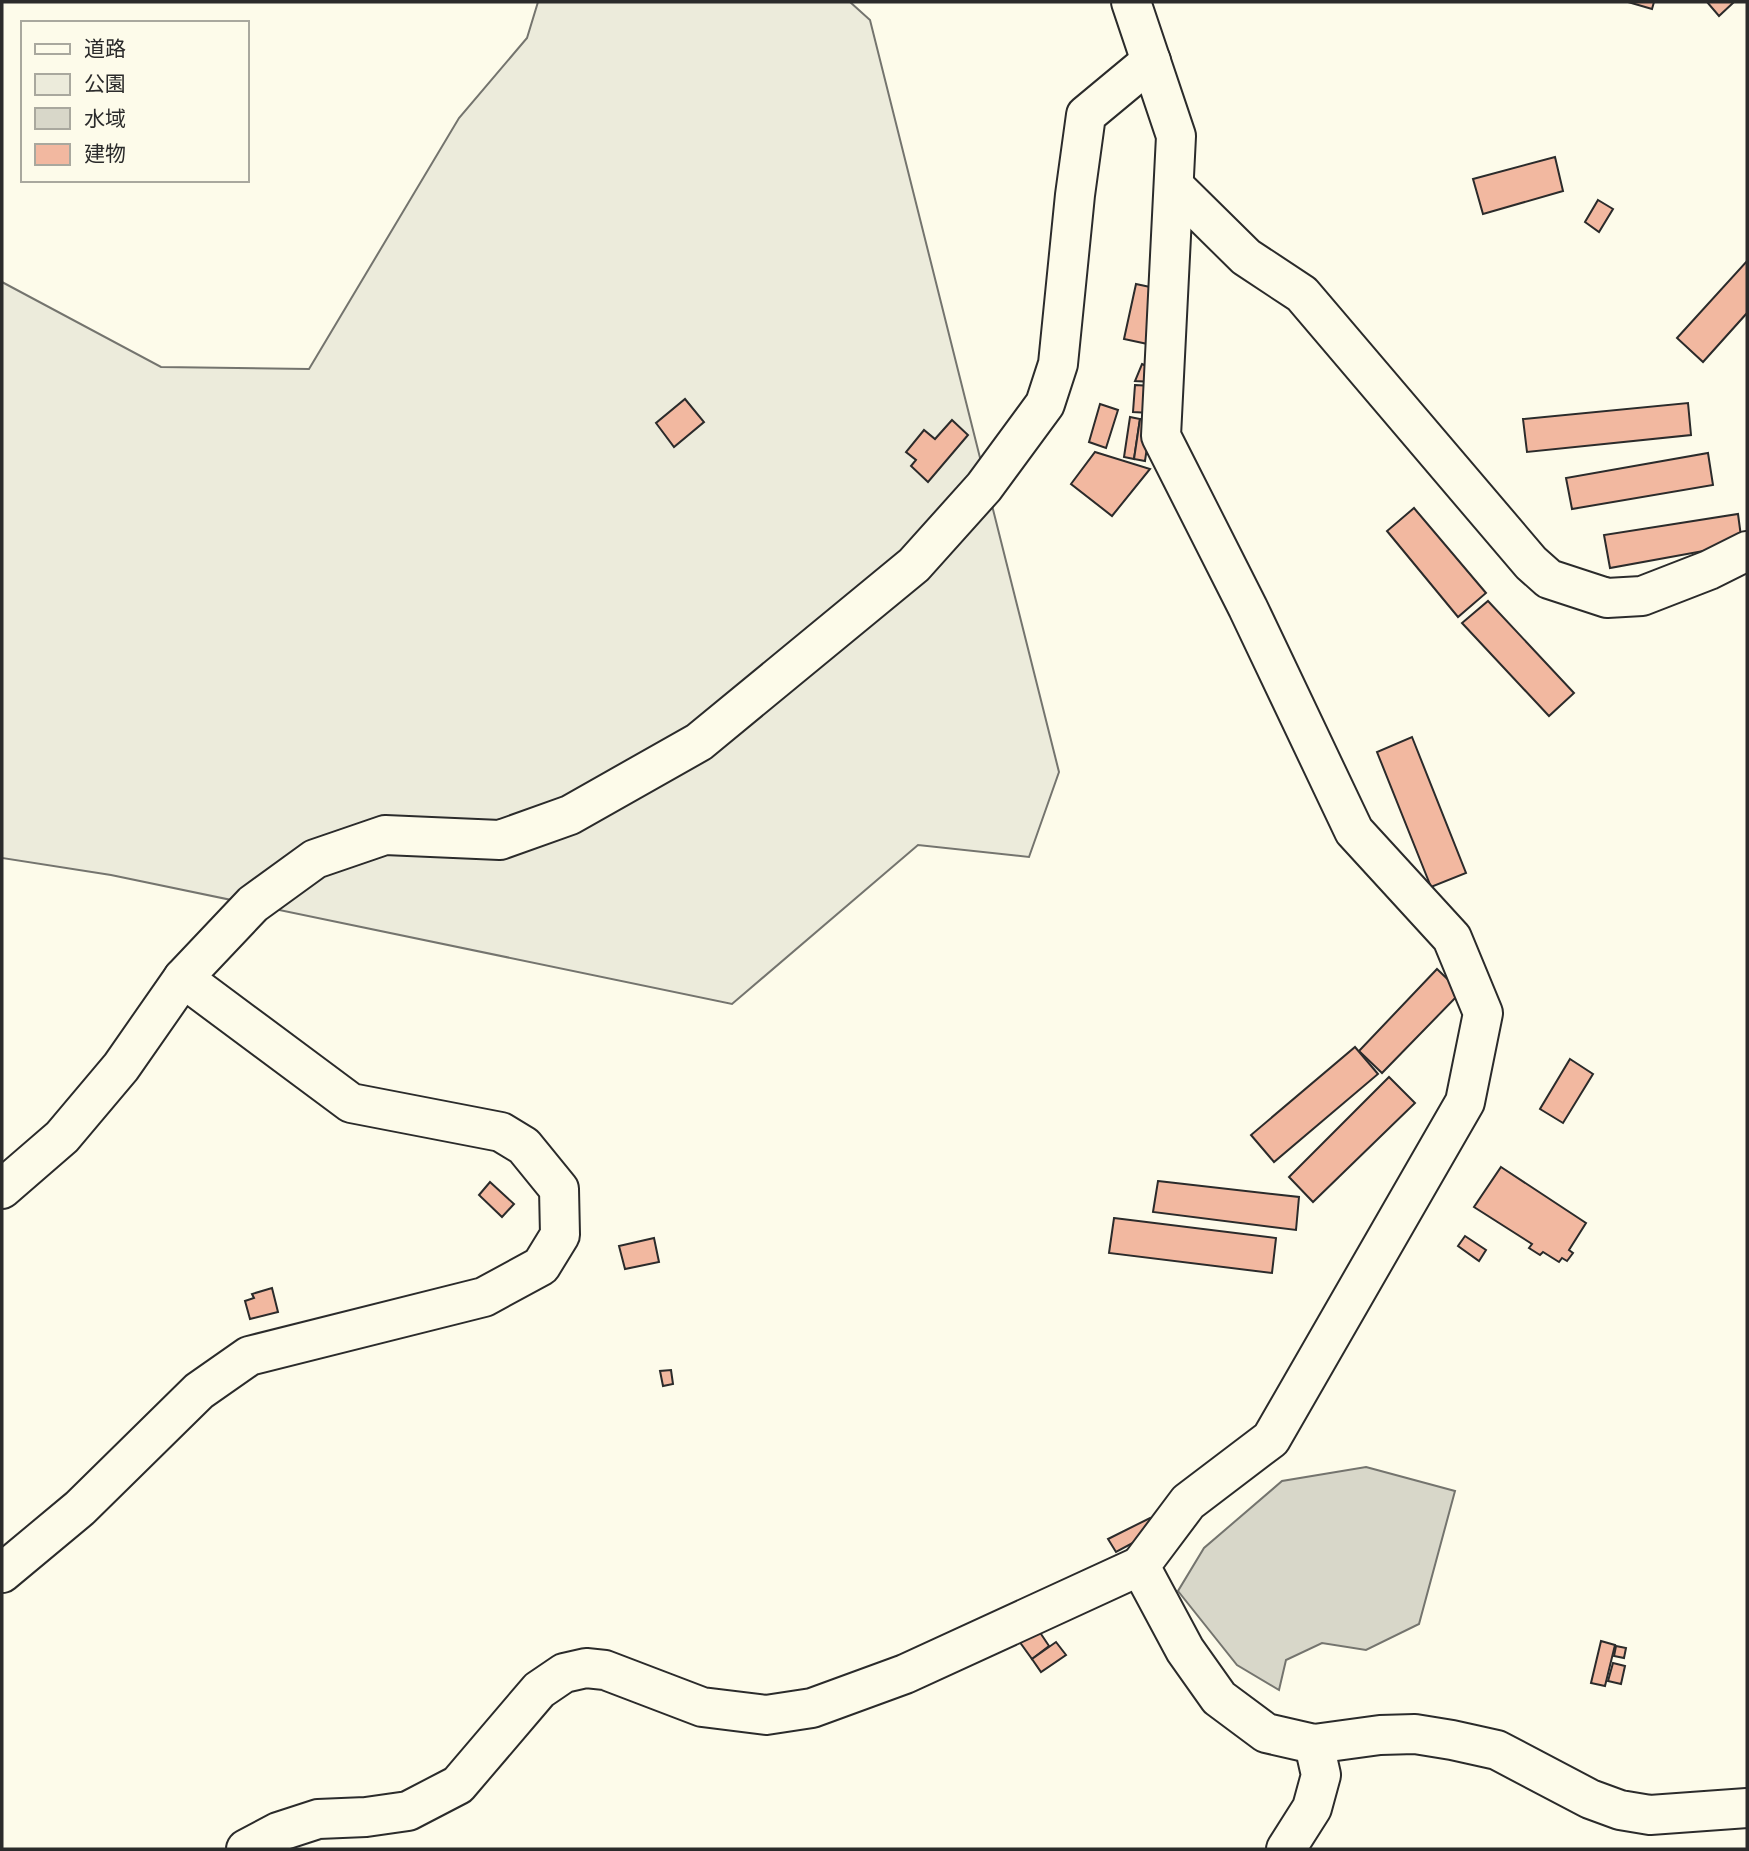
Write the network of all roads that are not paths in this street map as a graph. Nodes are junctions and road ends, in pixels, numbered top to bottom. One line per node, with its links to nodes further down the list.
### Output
1 (1131, 2): 2 (street)
2 (1151, 61): 3 (street); 5 (street)
3 (1174, 186): 4 (street); 7 (street)
4 (1747, 551)
5 (183, 978): 6 (street); 8 (street)
6 (2, 1189)
7 (1140, 1566): 9 (street); 11 (street)
8 (2, 1573)
9 (1314, 1744): 10 (street); 12 (street)
10 (1747, 1808)
11 (246, 1849)
12 (1286, 1849)

